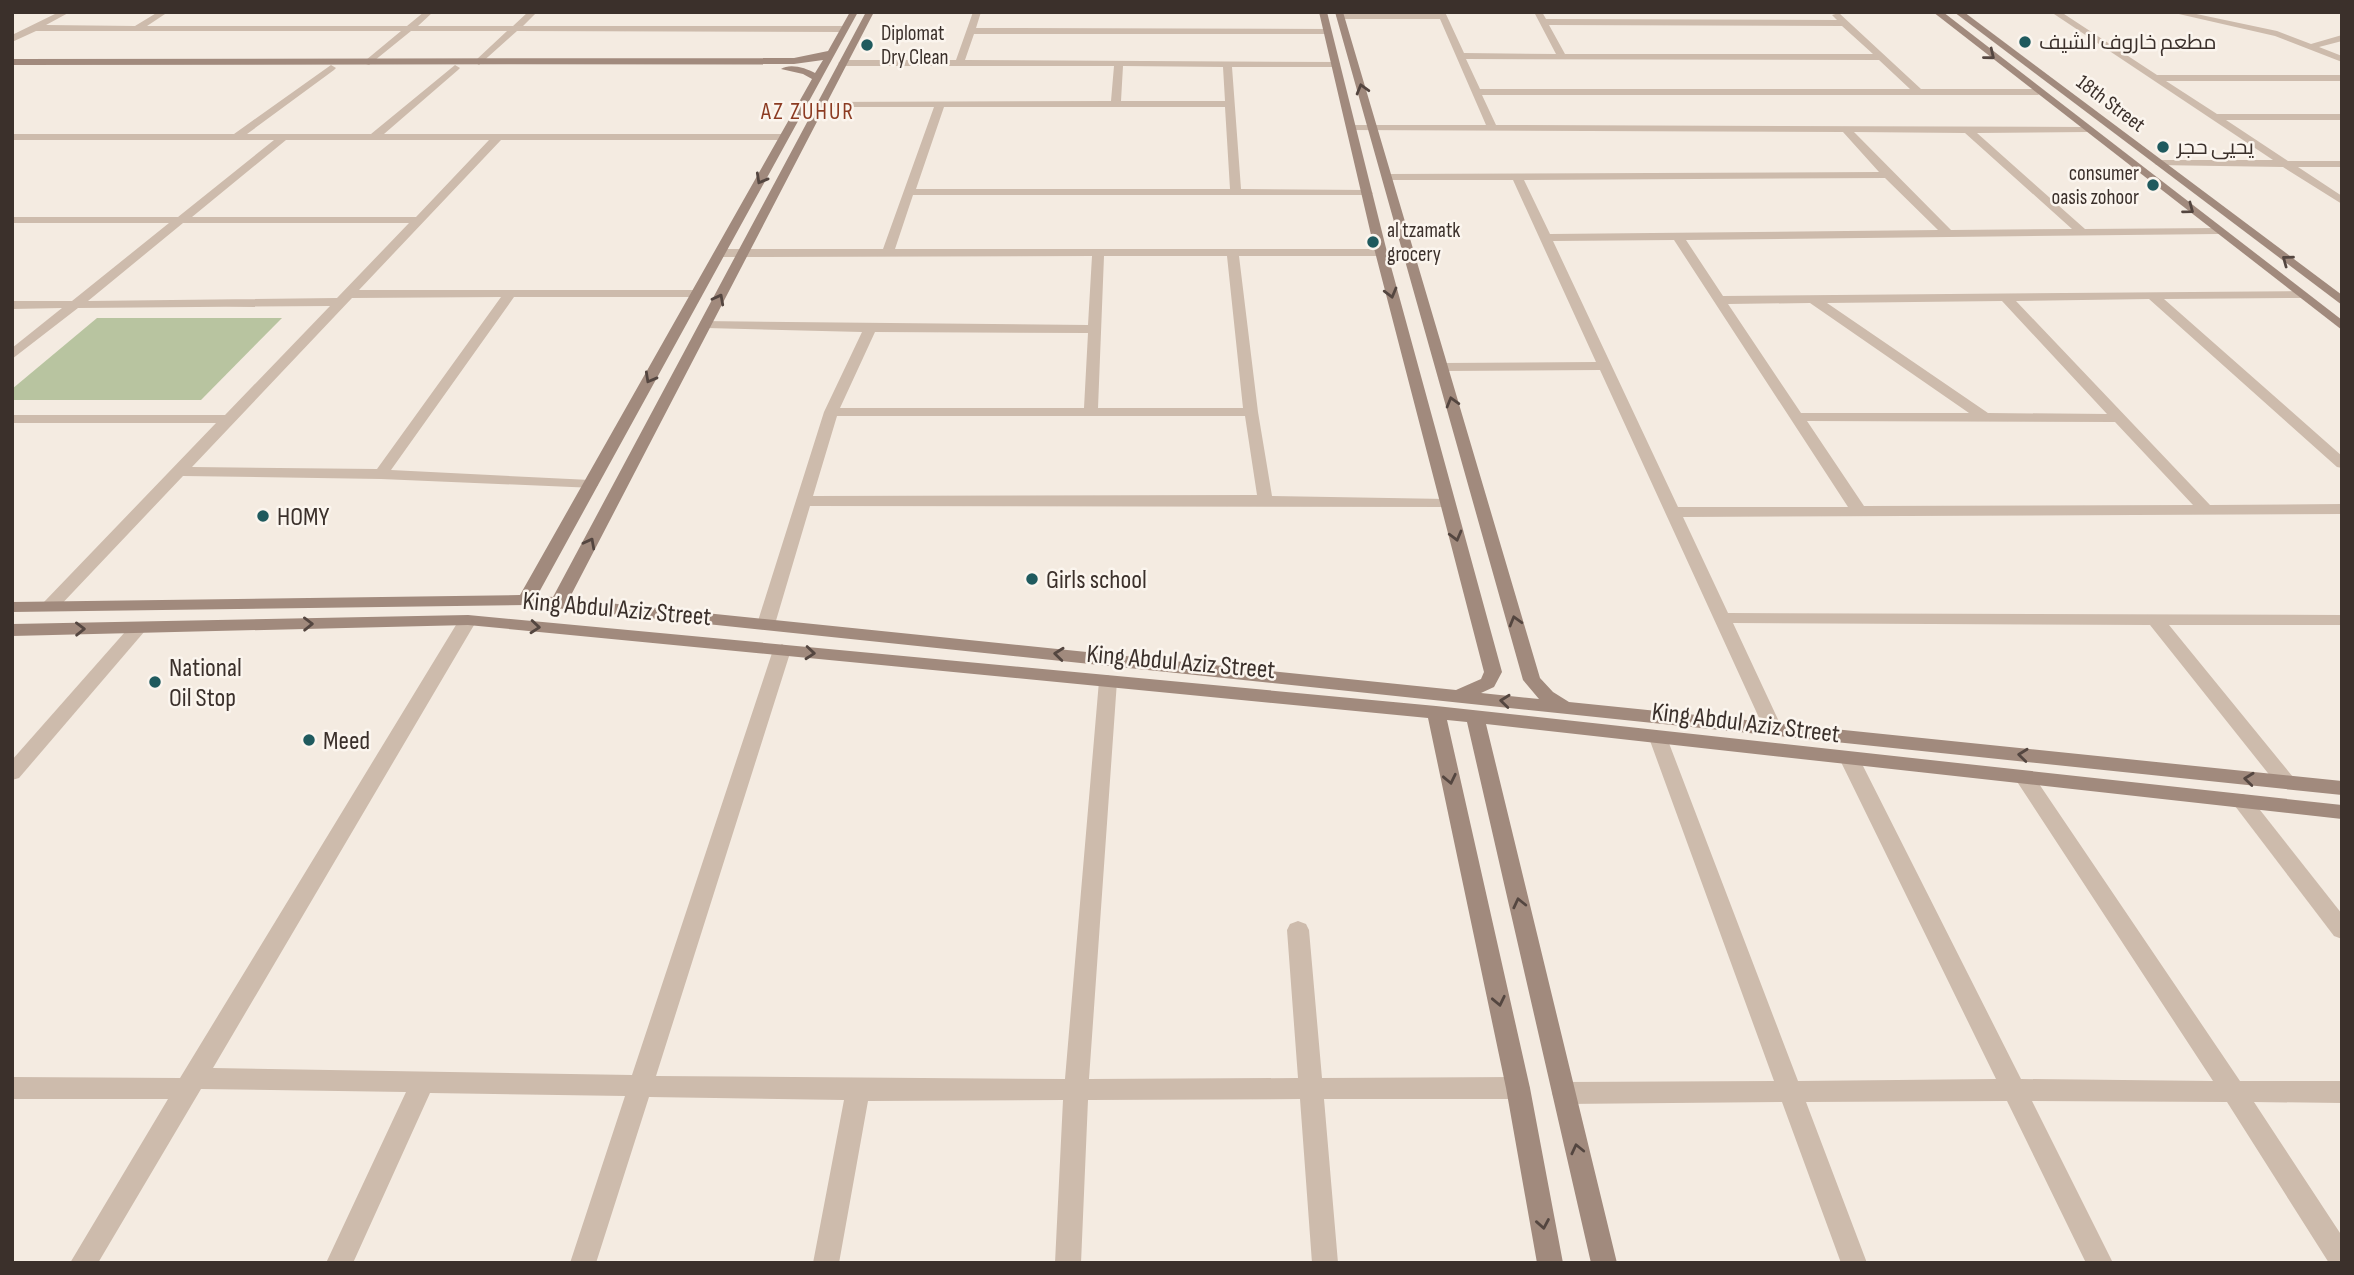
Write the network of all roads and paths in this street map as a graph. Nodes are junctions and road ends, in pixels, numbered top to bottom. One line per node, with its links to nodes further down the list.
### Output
1 (66, 12): 25 (street)
2 (164, 12): 26 (street)
3 (429, 12): 28 (street)
4 (533, 12): 29 (street)
5 (853, 12): 31 (street)
6 (870, 12): 41 (street)
7 (977, 12): 32 (street)
8 (1323, 12): 33 (street)
9 (1538, 12): 21 (street)
10 (1639, 12): 22 (street)
11 (1735, 12): 23 (street)
12 (1834, 12): 24 (street)
13 (1937, 12): 59 (street, one-way to 59)
14 (2055, 12): 55 (street)
15 (2175, 12): 36 (street)
16 (1340, 14): 17 (street); 67 (street, one-way to 16)
17 (1442, 14): 38 (street)
18 (1959, 14): 80 (street, 18th Street)
19 (245, 18): 27 (street)
20 (741, 21): 30 (street)
21 (1543, 22): 22 (street); 39 (street)
22 (1647, 22): 23 (street)
23 (1744, 22): 24 (street)
24 (1844, 23): 40 (street)
25 (35, 28): 26 (street); 35 (street)
26 (137, 28): 27 (street)
27 (228, 28): 28 (street)
28 (409, 29): 29 (street); 44 (street)
29 (514, 29): 30 (street); 45 (street)
30 (734, 29): 31 (street)
31 (844, 29): 37 (street); 41 (street)
32 (971, 31): 33 (street); 46 (street)
33 (1327, 31): 49 (street)
34 (2342, 38): 36 (street)
35 (12, 39)
36 (2313, 46): 42 (street)
37 (831, 53): 50 (street); 54 (street)
38 (1460, 56): 39 (street); 57 (street)
39 (1562, 56): 40 (street)
40 (1882, 57): 58 (street)
41 (846, 58): 46 (street); 60 (street)
42 (2342, 59)
43 (12, 62): 44 (street)
44 (369, 62): 45 (street)
45 (479, 62): 50 (street)
46 (959, 64): 47 (street)
47 (1119, 64): 48 (street); 62 (street)
48 (1227, 64): 49 (street); 63 (street)
49 (1335, 64): 66 (street)
50 (791, 65): 53 (street); 54 (street)
51 (12, 68): 52 (street)
52 (331, 68): 53 (street); 72 (street)
53 (454, 68): 74 (street)
54 (817, 78): 78 (street)
55 (2152, 78): 56 (street); 64 (street)
56 (2342, 78)
57 (1475, 92): 58 (street); 68 (street)
58 (1919, 92): 59 (street)
59 (2038, 92): 71 (street)
60 (822, 104): 61 (street); 103 (street)
61 (940, 104): 62 (street); 87 (street)
62 (1116, 104): 63 (street)
63 (1229, 104): 86 (street)
64 (2214, 117): 65 (street); 81 (street)
65 (2342, 117)
66 (1351, 128): 67 (street); 88 (street)
67 (1373, 128): 68 (street); 84 (street)
68 (1492, 128): 69 (street)
69 (1845, 129): 70 (street); 83 (street)
70 (1968, 130): 71 (street); 94 (street)
71 (2085, 130): 93 (street, one-way to 93)
72 (237, 136): 73 (street); 77 (street)
73 (285, 136): 74 (street); 91 (street)
74 (375, 136): 75 (street)
75 (499, 136): 78 (street); 92 (street)
76 (12, 137): 77 (street)
77 (33, 137): 79 (street)
78 (784, 137): 102 (street, one-way to 102)
79 (12, 150)
80 (2160, 163): 81 (street); 112 (street, 18th Street, one-way to 80)
81 (2285, 164): 82 (street); 89 (street)
82 (2342, 164)
83 (1888, 175): 85 (street); 95 (street)
84 (1387, 177): 85 (street); 121 (street)
85 (1517, 177): 97 (street)
86 (1236, 191): 87 (street); 88 (street)
87 (910, 192): 98 (street)
88 (1367, 194): 101 (street)
89 (2342, 201)
90 (12, 220): 91 (street)
91 (181, 220): 92 (street); 114 (street)
92 (419, 220): 109 (street)
93 (2218, 231): 94 (street); 106 (street)
94 (2082, 232): 95 (street)
95 (1948, 234): 96 (street)
96 (1677, 236): 97 (street); 111 (street)
97 (1545, 238): 120 (street)
98 (888, 252): 99 (street); 103 (street)
99 (1098, 252): 100 (street); 118 (street)
100 (1233, 252): 101 (street); 123 (street)
101 (1381, 252): 136 (street, one-way to 136)
102 (720, 253): 103 (street); 105 (street)
103 (744, 253): 115 (street, one-way to 103)
104 (511, 292): 105 (street); 109 (street); 132 (street)
105 (698, 293): 133 (street, one-way to 133)
106 (2300, 294): 107 (street); 116 (street)
107 (2152, 295): 108 (street); 130 (street)
108 (2005, 297): 110 (street); 127 (street)
109 (344, 298): 114 (street); 129 (street)
110 (1813, 299): 111 (street); 126 (street)
111 (1717, 300): 125 (street)
112 (2342, 301)
113 (12, 305): 114 (street)
114 (75, 305): 119 (street)
115 (706, 324): 117 (street); 142 (street, one-way to 115)
116 (2340, 325)
117 (870, 328): 118 (street); 122 (street)
118 (1094, 329): 124 (street)
119 (12, 355)
120 (1604, 366): 121 (street); 140 (street)
121 (1442, 367): 155 (street, one-way to 121)
122 (831, 412): 124 (street); 135 (street)
123 (1251, 412): 124 (street); 134 (street)
124 (1091, 414)
125 (1796, 417): 126 (street); 139 (street)
126 (1984, 418): 127 (street)
127 (2119, 418): 138 (street)
128 (12, 419): 129 (street)
129 (229, 419): 131 (street)
130 (2342, 464)
131 (179, 471): 132 (street); 143 (street)
132 (381, 474): 133 (street)
133 (590, 485): 141 (street)
134 (1265, 500): 135 (street); 136 (street)
135 (805, 501): 149 (street)
136 (1447, 505): 154 (street, one-way to 154)
137 (2342, 509): 138 (street)
138 (2206, 510): 139 (street)
139 (1858, 511): 140 (street)
140 (1671, 512): 145 (street)
141 (526, 600): 142 (street, King Abdul Aziz Street); 143 (street, King Abdul Aziz Street)
142 (558, 604): 149 (street, King Abdul Aziz Street)
143 (50, 606): 144 (street, King Abdul Aziz Street)
144 (12, 607)
145 (1720, 618): 147 (street); 158 (street)
146 (468, 620): 150 (street, King Abdul Aziz Street, one-way to 146); 152 (street, King Abdul Aziz Street, one-way to 152); 169 (street)
147 (2155, 620): 148 (street); 163 (street)
148 (2342, 620)
149 (766, 624): 154 (street, King Abdul Aziz Street, one-way to 149)
150 (138, 628): 151 (street, King Abdul Aziz Street, one-way to 150); 161 (street)
151 (12, 630)
152 (782, 650): 153 (street, King Abdul Aziz Street, one-way to 153); 171 (street)
153 (1108, 681): 156 (street, King Abdul Aziz Street); 176 (street)
154 (1454, 695): 155 (street, King Abdul Aziz Street, one-way to 154)
155 (1578, 709): 158 (street, King Abdul Aziz Street)
156 (1436, 712): 157 (street, King Abdul Aziz Street); 173 (street, one-way to 173)
157 (1475, 716): 159 (street, King Abdul Aziz Street); 181 (street, one-way to 157)
158 (1773, 728): 163 (street, King Abdul Aziz Street, one-way to 158)
159 (1658, 738): 160 (street, King Abdul Aziz Street); 177 (street)
160 (1850, 760): 162 (street, King Abdul Aziz Street); 178 (street)
161 (12, 773)
162 (2024, 777): 165 (street, King Abdul Aziz Street); 179 (street)
163 (2286, 782): 164 (street, King Abdul Aziz Street)
164 (2342, 788)
165 (2242, 801): 166 (street, King Abdul Aziz Street); 168 (street)
166 (2342, 812)
167 (1298, 930): 174 (street)
168 (2342, 930)
169 (191, 1083): 170 (street); 172 (street); 183 (street)
170 (422, 1083): 171 (street); 184 (street)
171 (641, 1085): 175 (street); 185 (street)
172 (12, 1088)
173 (1518, 1088): 174 (street); 189 (street, one-way to 189)
174 (1311, 1089): 176 (street); 188 (street)
175 (858, 1090): 176 (street); 186 (street)
176 (1076, 1090): 187 (street)
177 (1790, 1090): 178 (street); 181 (street); 191 (street)
178 (2013, 1090): 179 (street); 192 (street)
179 (2234, 1090): 180 (street); 182 (street)
180 (2342, 1092)
181 (1564, 1093): 190 (street, one-way to 181)
182 (2342, 1260)
183 (83, 1263)
184 (339, 1263)
185 (583, 1263)
186 (826, 1263)
187 (1068, 1263)
188 (1325, 1263)
189 (1550, 1263)
190 (1604, 1263)
191 (1854, 1263)
192 (2100, 1263)

